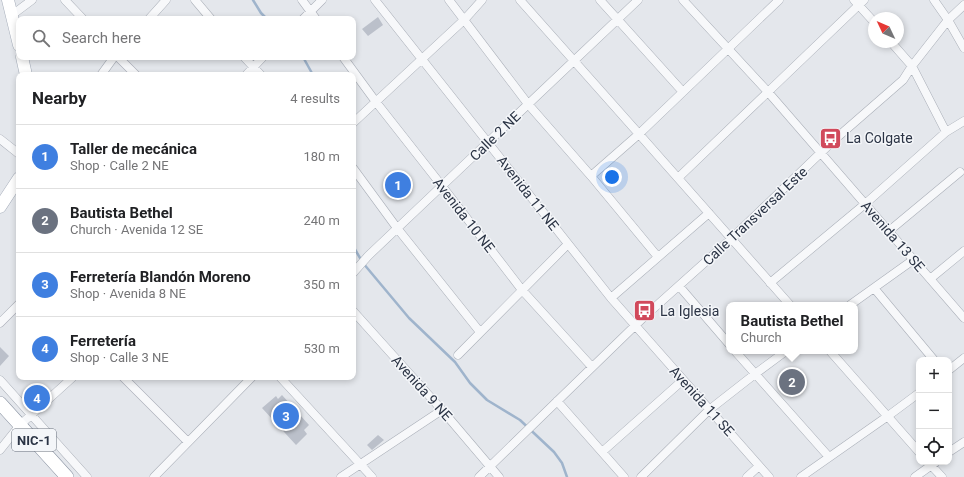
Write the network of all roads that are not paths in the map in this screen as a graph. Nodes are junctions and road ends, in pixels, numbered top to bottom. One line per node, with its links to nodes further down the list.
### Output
1 (8, 0): 21 (main road)
2 (32, 0): 21 (street)
3 (65, 0): 22 (street)
4 (166, 0): 23 (street)
5 (195, 0): 24 (street)
6 (302, 0): 19 (street)
7 (322, 0): 19 (street)
8 (375, 0): 34 (street)
9 (449, 0): 27 (street)
10 (482, 0): 27 (street)
11 (520, 0): 41 (street)
12 (600, 0): 28 (street)
13 (638, 0): 28 (street, Calle 2 NE)
14 (683, 0): 33 (street, Avenida 13 SE)
15 (934, 0): 29 (street)
16 (773, 2): 33 (street)
17 (859, 2): 20 (street); 52 (street)
18 (964, 5): 29 (street, Calle Transversal Este)
19 (310, 11): 25 (street); 26 (street)
20 (868, 14)
21 (12, 15): 30 (main road)
22 (80, 16)
23 (152, 16)
24 (208, 16)
25 (306, 16)
26 (314, 16)
27 (465, 19): 34 (street); 54 (street)
28 (617, 20): 41 (street, Calle 2 NE); 51 (street)
29 (948, 20): 32 (street); 42 (street, Calle Transversal Este)
30 (16, 32)
31 (896, 48): 42 (street)
32 (964, 48)
33 (728, 49): 51 (street); 52 (street, Avenida 13 SE)
34 (422, 59): 53 (street); 60 (street, Avenida 11 NE)
35 (23, 60): 44 (main road)
36 (112, 60): 45 (street)
37 (121, 60): 46 (street)
38 (247, 60): 43 (street)
39 (260, 60): 43 (street)
40 (345, 60): 49 (street, Avenida 10 NE)
41 (574, 61): 54 (street, Calle 2 NE); 58 (street)
42 (912, 66): 57 (street); 62 (street, Calle Transversal Este)
43 (254, 67): 47 (street); 48 (street)
44 (25, 72)
45 (103, 72)
46 (133, 72)
47 (249, 72)
48 (258, 72)
49 (354, 72)
50 (356, 75): 53 (street, Avenida 10 NE)
51 (683, 92): 58 (street)
52 (768, 92): 62 (street, Avenida 13 SE); 66 (street)
53 (376, 102): 55 (street); 68 (street, Avenida 10 NE)
54 (528, 104): 60 (street, Calle 2 NE); 65 (street)
55 (356, 120)
56 (964, 121): 57 (street)
57 (946, 132): 69 (street)
58 (639, 134): 65 (street); 66 (street)
59 (0, 139): 61 (street)
60 (487, 142): 68 (street, Calle 2 NE); 75 (street, Avenida 11 NE)
61 (16, 152)
62 (821, 154): 69 (street, Avenida 13 SE); 74 (street, Calle Transversal Este)
63 (356, 172): 72 (street)
64 (960, 172): 73 (street)
65 (591, 176): 77 (street)
66 (678, 178): 71 (street)
67 (16, 183): 70 (main road)
68 (442, 186): 72 (street, Calle 2 NE); 84 (street, Avenida 10 NE)
69 (865, 204): 73 (street, Avenida 13 SE); 81 (street)
70 (0, 207)
71 (709, 213): 74 (street); 77 (street)
72 (397, 228): 79 (street, Calle 2 NE); 93 (street)
73 (889, 231): 78 (street, Avenida 13 SE)
74 (731, 238): 81 (street); 82 (street, Calle Transversal Este)
75 (568, 244): 84 (street); 85 (street, Avenida 11 NE)
76 (964, 251): 80 (street)
77 (658, 257): 85 (street)
78 (913, 260): 80 (street, Avenida 13 SE); 83 (street)
79 (356, 270)
80 (930, 279): 90 (street, Avenida 13 SE)
81 (770, 283): 86 (street)
82 (679, 286): 92 (street, Calle Transversal Este); 94 (street)
83 (874, 288): 87 (street); 99 (street)
84 (522, 290): 93 (street); 101 (street, Avenida 10 NE)
85 (611, 298): 92 (street, Avenida 11 NE)
86 (787, 302)
87 (854, 302)
88 (16, 307): 91 (street)
89 (356, 314): 113 (street, Avenida 9 NE)
90 (964, 318)
91 (0, 323)
92 (635, 326): 101 (street, Calle Transversal Este); 109 (street, Avenida 11 SE)
93 (480, 332): 98 (street)
94 (726, 341)
95 (738, 354): 103 (street)
96 (782, 354): 103 (street)
97 (833, 354): 116 (street)
98 (458, 355)
99 (932, 357)
100 (964, 358): 102 (street)
101 (592, 367): 111 (street, Calle Transversal Este)
102 (952, 368)
103 (755, 374): 114 (street); 124 (street)
104 (0, 380): 115 (street)
105 (70, 380): 115 (street)
106 (126, 380): 118 (street)
107 (249, 380): 118 (street)
108 (283, 380): 125 (street)
109 (682, 380): 114 (street, Avenida 11 SE); 123 (street)
110 (916, 395): 116 (street)
111 (557, 401): 123 (street); 128 (street, Calle Transversal Este)
112 (0, 403): 117 (highway, NIC-1)
113 (442, 410): 125 (street); 128 (street, Avenida 9 NE)
114 (709, 410): 129 (street, Avenida 11 SE); 138 (street)
115 (32, 415): 117 (street); 131 (street)
116 (888, 416): 120 (street); 124 (street)
117 (20, 425): 121 (street); 130 (highway, NIC-1)
118 (188, 442): 132 (street)
119 (964, 442): 122 (street)
120 (916, 449)
121 (0, 450)
122 (952, 450)
123 (602, 452): 137 (street)
124 (829, 457): 141 (street)
125 (359, 464): 133 (street); 134 (street)
126 (930, 465): 142 (street)
127 (933, 465): 143 (street)
128 (489, 466): 135 (street); 136 (street, Avenida 9 NE)
129 (759, 466): 139 (street); 140 (street, Avenida 11 SE)
130 (68, 477)
131 (87, 477)
132 (154, 477)
133 (341, 477)
134 (372, 477)
135 (479, 477)
136 (499, 477)
137 (624, 477)
138 (642, 477)
139 (747, 477)
140 (769, 477)
141 (801, 477)
142 (915, 477)
143 (942, 477)

